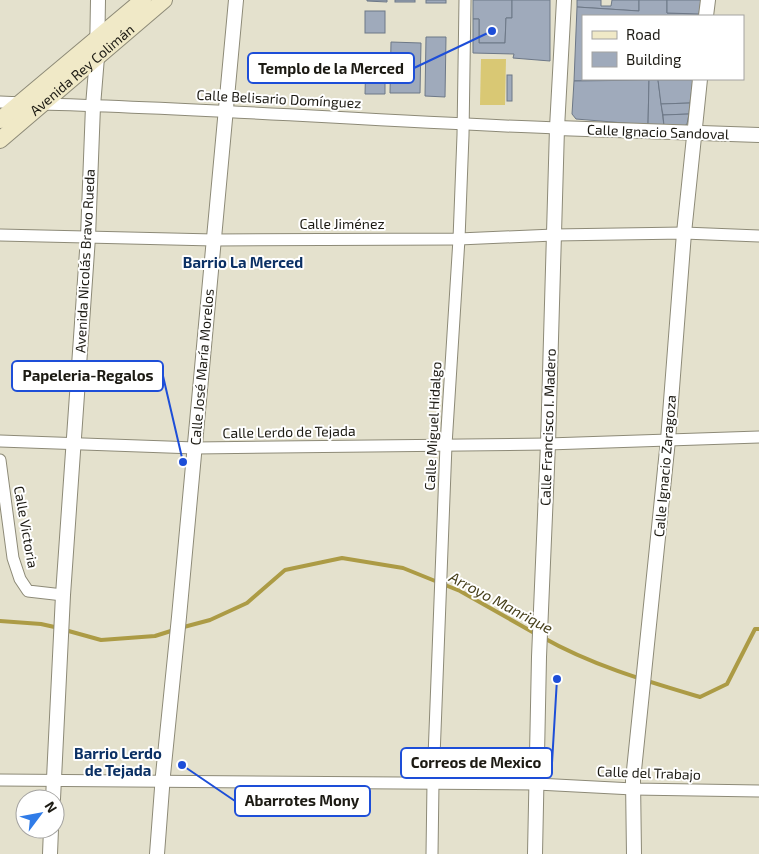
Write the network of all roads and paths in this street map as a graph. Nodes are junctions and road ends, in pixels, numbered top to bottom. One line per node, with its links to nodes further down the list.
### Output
1 (98, 0): 9 (street, Avenida Nicolás Bravo Rueda)
2 (143, 0): 9 (main road, Avenida Rey Colimán)
3 (164, 0): 10 (main road, Avenida Rey Colimán)
4 (236, 0): 16 (street, Calle José María Morelos)
5 (465, 0): 18 (street, Calle Miguel Hidalgo)
6 (564, 0): 19 (street, Calle Francisco I. Madero)
7 (708, 0): 8 (street)
8 (706, 15)
9 (97, 38): 10 (street, Avenida Nicolás Bravo Rueda); 13 (main road, Avenida Rey Colimán)
10 (97, 57): 14 (main road, Avenida Rey Colimán); 15 (street, Avenida Nicolás Bravo Rueda)
11 (700, 80): 20 (street, Calle Ignacio Zaragoza)
12 (0, 102): 13 (street, Calle Belisario Domínguez)
13 (20, 103): 14 (street, Calle Belisario Domínguez); 17 (main road, Avenida Rey Colimán)
14 (42, 104): 15 (street, Calle Belisario Domínguez); 22 (main road, Avenida Rey Colimán)
15 (92, 106): 16 (street, Calle Belisario Domínguez); 27 (street, Avenida Nicolás Bravo Rueda)
16 (226, 111): 18 (street, Calle Belisario Domínguez); 29 (street, Calle José María Morelos)
17 (0, 120)
18 (463, 125): 19 (street, Calle Belisario Domínguez); 28 (street, Calle Miguel Hidalgo)
19 (557, 128): 20 (street, Calle Ignacio Sandoval); 25 (street, Calle Francisco I. Madero)
20 (694, 133): 21 (street, Calle Ignacio Sandoval); 23 (street, Calle Ignacio Zaragoza)
21 (759, 135)
22 (0, 140)
23 (684, 233): 25 (street, Calle Jiménez); 26 (street, Calle Jiménez); 32 (street, Calle Ignacio Zaragoza)
24 (0, 235): 27 (street, Calle Jiménez)
25 (554, 235): 28 (street, Calle Jiménez); 34 (street, Calle Francisco I. Madero)
26 (759, 236)
27 (88, 237): 29 (street, Calle Jiménez); 33 (street, Avenida Nicolás Bravo Rueda)
28 (458, 239): 29 (street, Calle Jiménez); 35 (street, Calle Miguel Hidalgo)
29 (214, 240): 36 (street, Calle José María Morelos)
30 (759, 437): 32 (street, Calle Lerdo de Tejada)
31 (0, 440): 33 (street, Calle Lerdo de Tejada)
32 (668, 440): 34 (street, Calle Lerdo de Tejada); 45 (street, Calle Ignacio Zaragoza)
33 (73, 444): 36 (street, Calle Lerdo de Tejada); 38 (street, Avenida Nicolás Bravo Rueda)
34 (548, 444): 35 (street, Calle Lerdo de Tejada); 43 (street, Calle Francisco I. Madero)
35 (446, 445): 36 (street, Calle Lerdo de Tejada); 42 (street, Calle Miguel Hidalgo)
36 (195, 448): 41 (street, Calle José María Morelos)
37 (0, 460): 38 (street, Calle Victoria)
38 (63, 595): 40 (street, Avenida Nicolás Bravo Rueda)
39 (0, 780): 40 (street, Calle del Trabajo)
40 (54, 780): 41 (street, Calle del Trabajo); 44 (street)
41 (162, 782): 42 (street, Calle del Trabajo); 49 (street, Calle José María Morelos)
42 (433, 783): 43 (street, Calle del Trabajo); 50 (street, Calle Miguel Hidalgo)
43 (538, 784): 45 (street, Calle del Trabajo); 51 (street, Calle Francisco I. Madero)
44 (54, 789)
45 (633, 789): 46 (street, Calle del Trabajo); 52 (street, Calle Ignacio Zaragoza)
46 (759, 791)
47 (51, 839): 48 (street)
48 (50, 854)
49 (157, 854)
50 (432, 854)
51 (535, 854)
52 (634, 854)

